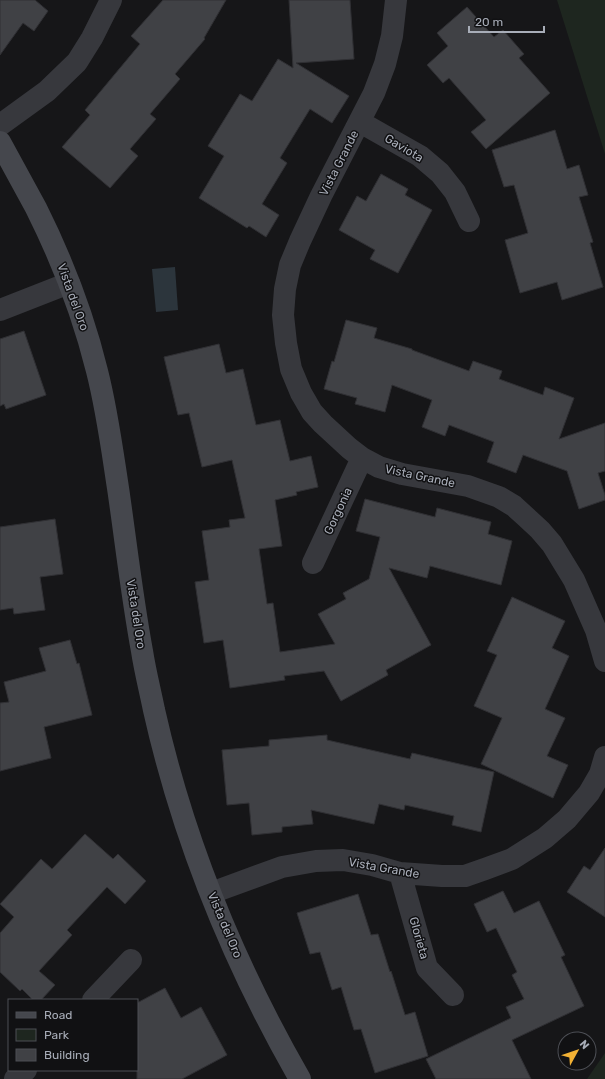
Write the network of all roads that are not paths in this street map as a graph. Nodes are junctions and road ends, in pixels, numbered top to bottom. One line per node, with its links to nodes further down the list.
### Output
1 (111, 0): 4 (street)
2 (396, 0): 3 (street, Vista Grande)
3 (360, 122): 6 (street, Gaviota); 9 (street, Vista Grande)
4 (0, 125)
5 (0, 142): 7 (street, Vista del Oro)
6 (469, 221)
7 (70, 283): 8 (street); 14 (street, Vista del Oro)
8 (0, 310)
9 (362, 458): 10 (street, Gorgonia); 11 (street, Vista Grande)
10 (313, 563)
11 (605, 661)
12 (605, 757): 13 (street, Vista Grande)
13 (400, 873): 14 (street, Vista Grande); 16 (street, Glorieta)
14 (211, 893): 20 (street, Vista del Oro)
15 (130, 960): 17 (street)
16 (453, 995)
17 (94, 999)
18 (25, 1071): 19 (street)
19 (16, 1079)
20 (300, 1079)

